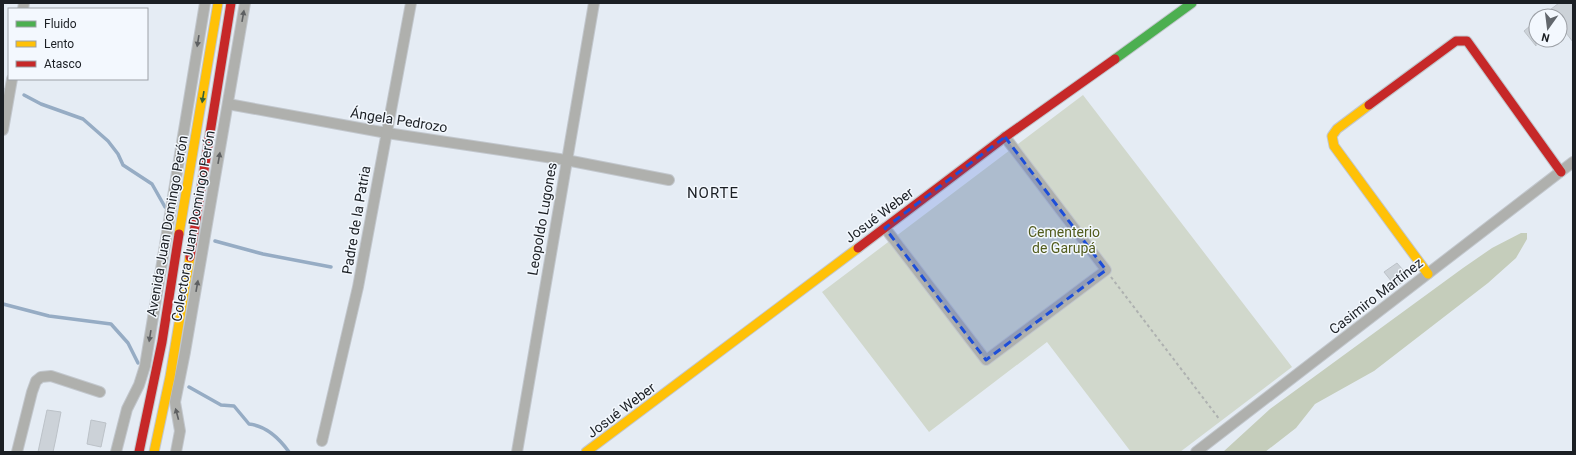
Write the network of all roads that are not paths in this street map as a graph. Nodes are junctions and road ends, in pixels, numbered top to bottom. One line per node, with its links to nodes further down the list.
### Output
1 (205, 3): 23 (street, Colectora Juan Domingo Perón, one-way to 23)
2 (218, 3): 24 (street, Avenida Juan Domingo Perón, one-way to 24)
3 (231, 3): 25 (street, Avenida Juan Domingo Perón)
4 (245, 3): 9 (street, Colectora Juan Domingo Perón, one-way to 4)
5 (410, 3): 11 (street, Padre de la Patria)
6 (594, 3): 13 (street, Leopoldo Lugones)
7 (1192, 3): 12 (street, Josué Weber)
8 (12, 80): 10 (street)
9 (228, 104): 11 (street, Ángela Pedrozo); 26 (street, Colectora Juan Domingo Perón, one-way to 9)
10 (3, 130)
11 (387, 133): 13 (street, Ángela Pedrozo); 20 (street, Padre de la Patria)
12 (1005, 137): 17 (street, Josué Weber); 17 (street)
13 (566, 160): 16 (street, Ángela Pedrozo); 27 (street, Leopoldo Lugones)
14 (1573, 162): 15 (street, Casimiro Martínez)
15 (1561, 172): 18 (street, Casimiro Martínez); 18 (street)
16 (669, 180)
17 (885, 228): 21 (street, Josué Weber)
18 (1428, 274): 29 (street, Casimiro Martínez)
19 (100, 392): 22 (street)
20 (322, 441)
21 (599, 448): 28 (street, Josué Weber)
22 (17, 452)
23 (116, 452)
24 (139, 452)
25 (154, 452)
26 (176, 452)
27 (517, 452)
28 (586, 452)
29 (1196, 452)

